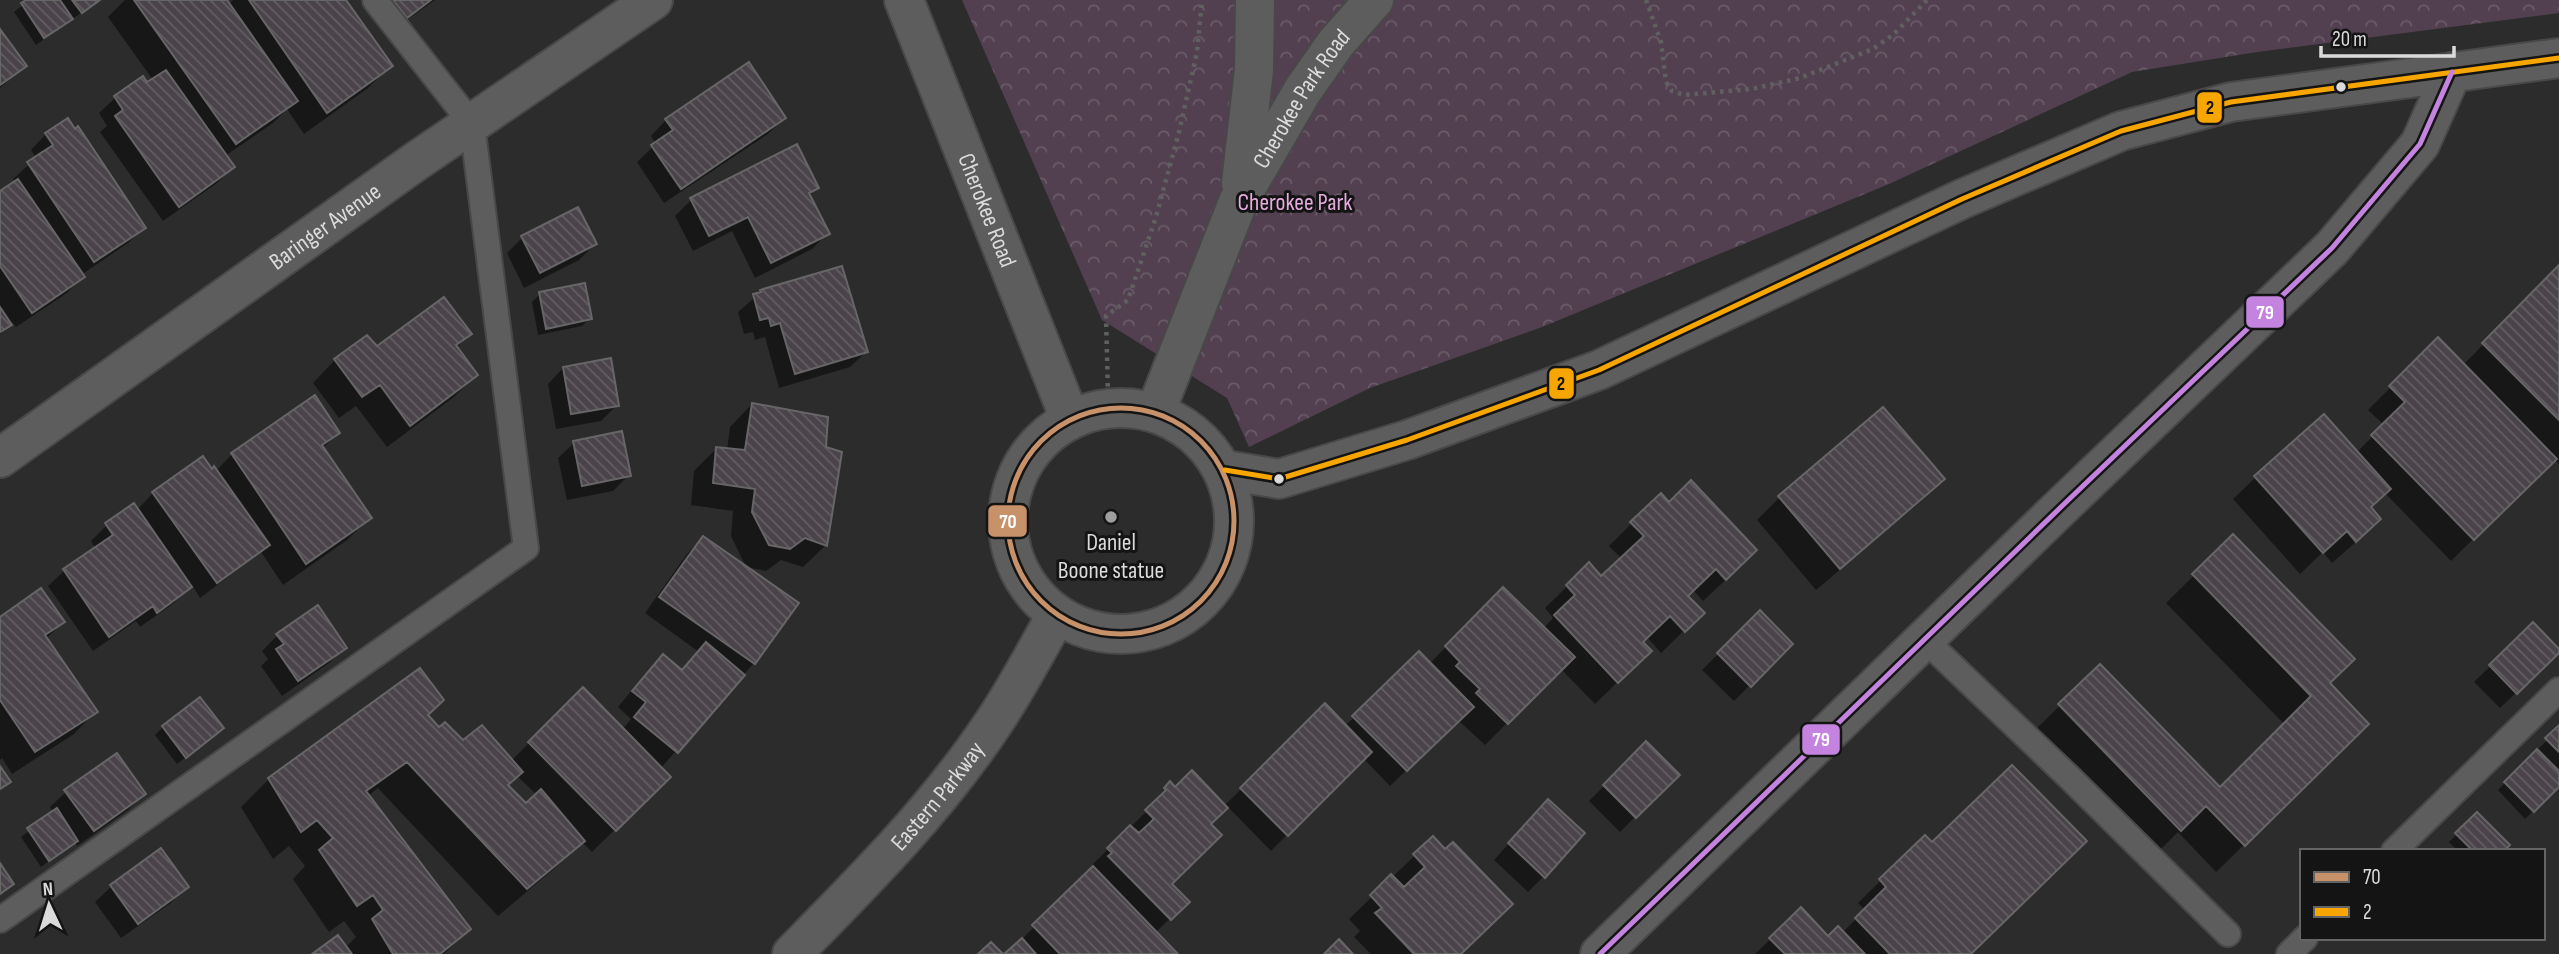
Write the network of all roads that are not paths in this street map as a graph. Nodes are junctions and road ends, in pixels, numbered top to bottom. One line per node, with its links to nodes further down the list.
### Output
1 (375, 0): 8 (lane)
2 (653, 0): 8 (street, Baringer Avenue)
3 (904, 0): 11 (street, Cherokee Road)
4 (1255, 0): 9 (street, Cherokee Park Road)
5 (1374, 0): 9 (street, Cherokee Park Road)
6 (2559, 58): 7 (street)
7 (2452, 72): 13 (street); 15 (street)
8 (472, 124): 12 (street, Baringer Avenue); 18 (lane)
9 (1238, 202): 10 (street, Cherokee Park Road)
10 (1155, 413): 11 (street); 13 (street)
11 (1069, 419): 14 (street)
12 (0, 458)
13 (1225, 470): 14 (street)
14 (1056, 616): 21 (street, Eastern Parkway)
15 (1925, 640): 19 (lane); 22 (street)
16 (2559, 690): 17 (lane)
17 (2396, 849)
18 (0, 920)
19 (2228, 934)
20 (2303, 940): 23 (lane)
21 (792, 954)
22 (1600, 954)
23 (2289, 954)

